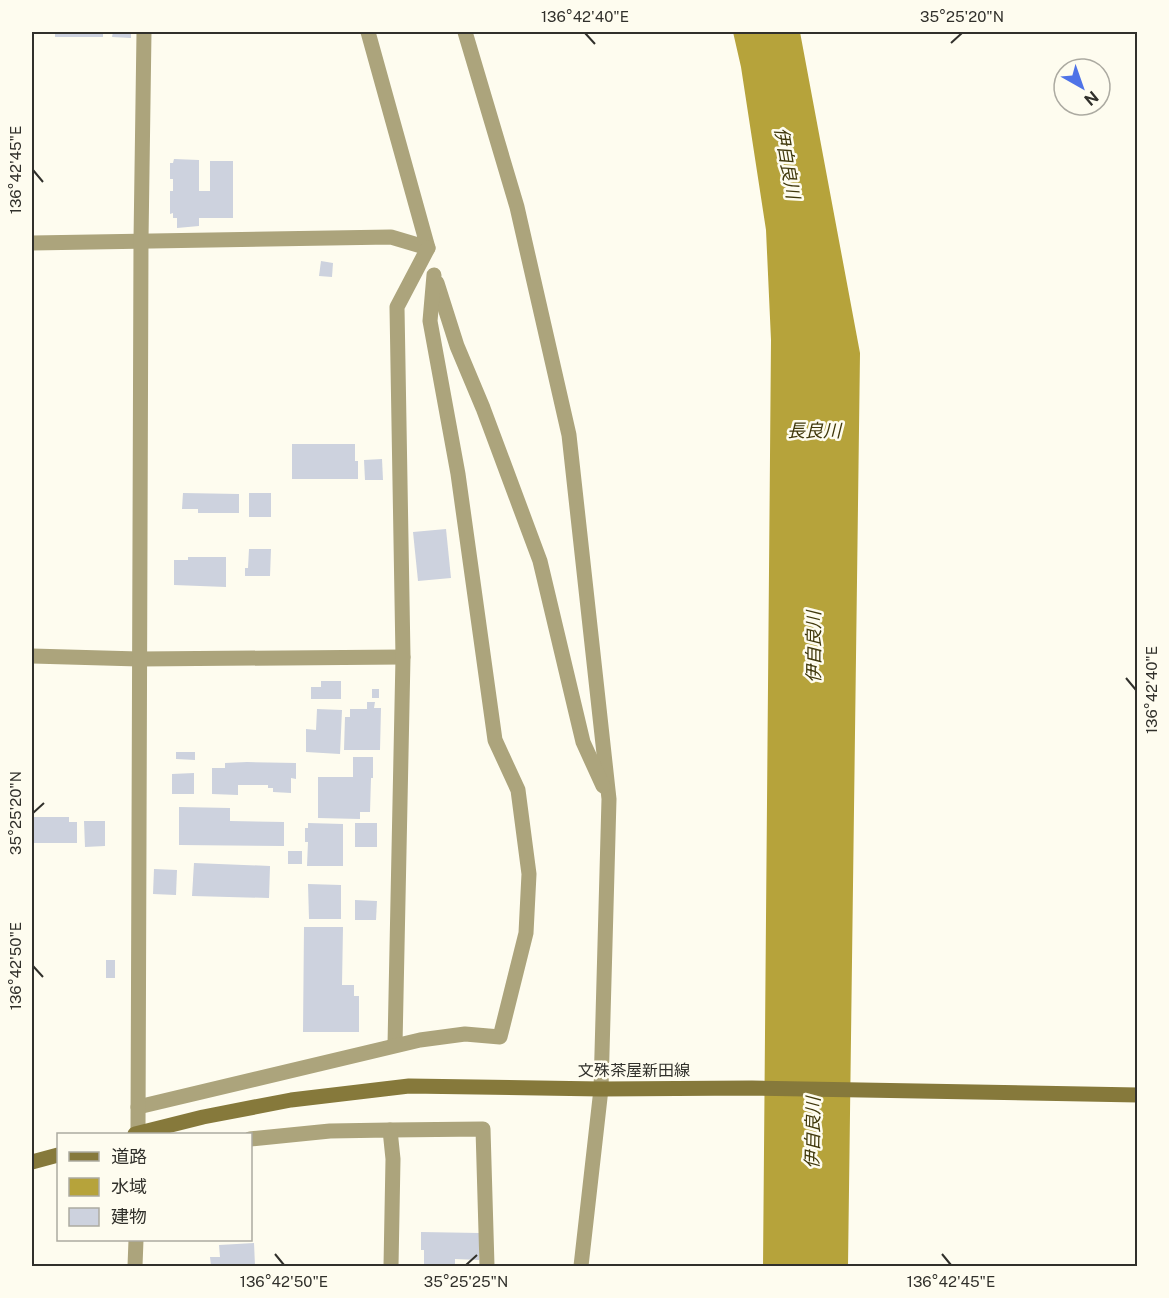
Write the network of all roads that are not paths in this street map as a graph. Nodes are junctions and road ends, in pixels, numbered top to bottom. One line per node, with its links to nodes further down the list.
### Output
1 (144, 32): 4 (street)
2 (368, 32): 6 (street)
3 (465, 32): 11 (street)
4 (141, 240): 5 (street); 6 (street); 10 (street)
5 (32, 243)
6 (428, 248): 7 (street); 9 (street)
7 (434, 275): 11 (street); 12 (street)
8 (32, 656): 10 (street)
9 (403, 657): 10 (street); 12 (street)
10 (139, 659): 15 (street)
11 (609, 799): 13 (street)
12 (395, 1045): 15 (street)
13 (601, 1089): 14 (main road, 文殊茶屋新田線); 18 (main road, 文殊茶屋新田線); 26 (street)
14 (1137, 1095)
15 (138, 1107): 17 (street)
16 (390, 1130): 19 (street); 24 (street); 25 (street)
17 (137, 1133)
18 (141, 1133)
19 (252, 1139)
20 (57, 1155): 21 (main road)
21 (32, 1162)
22 (136, 1241): 23 (street)
23 (135, 1266)
24 (391, 1266)
25 (487, 1266)
26 (581, 1266)

